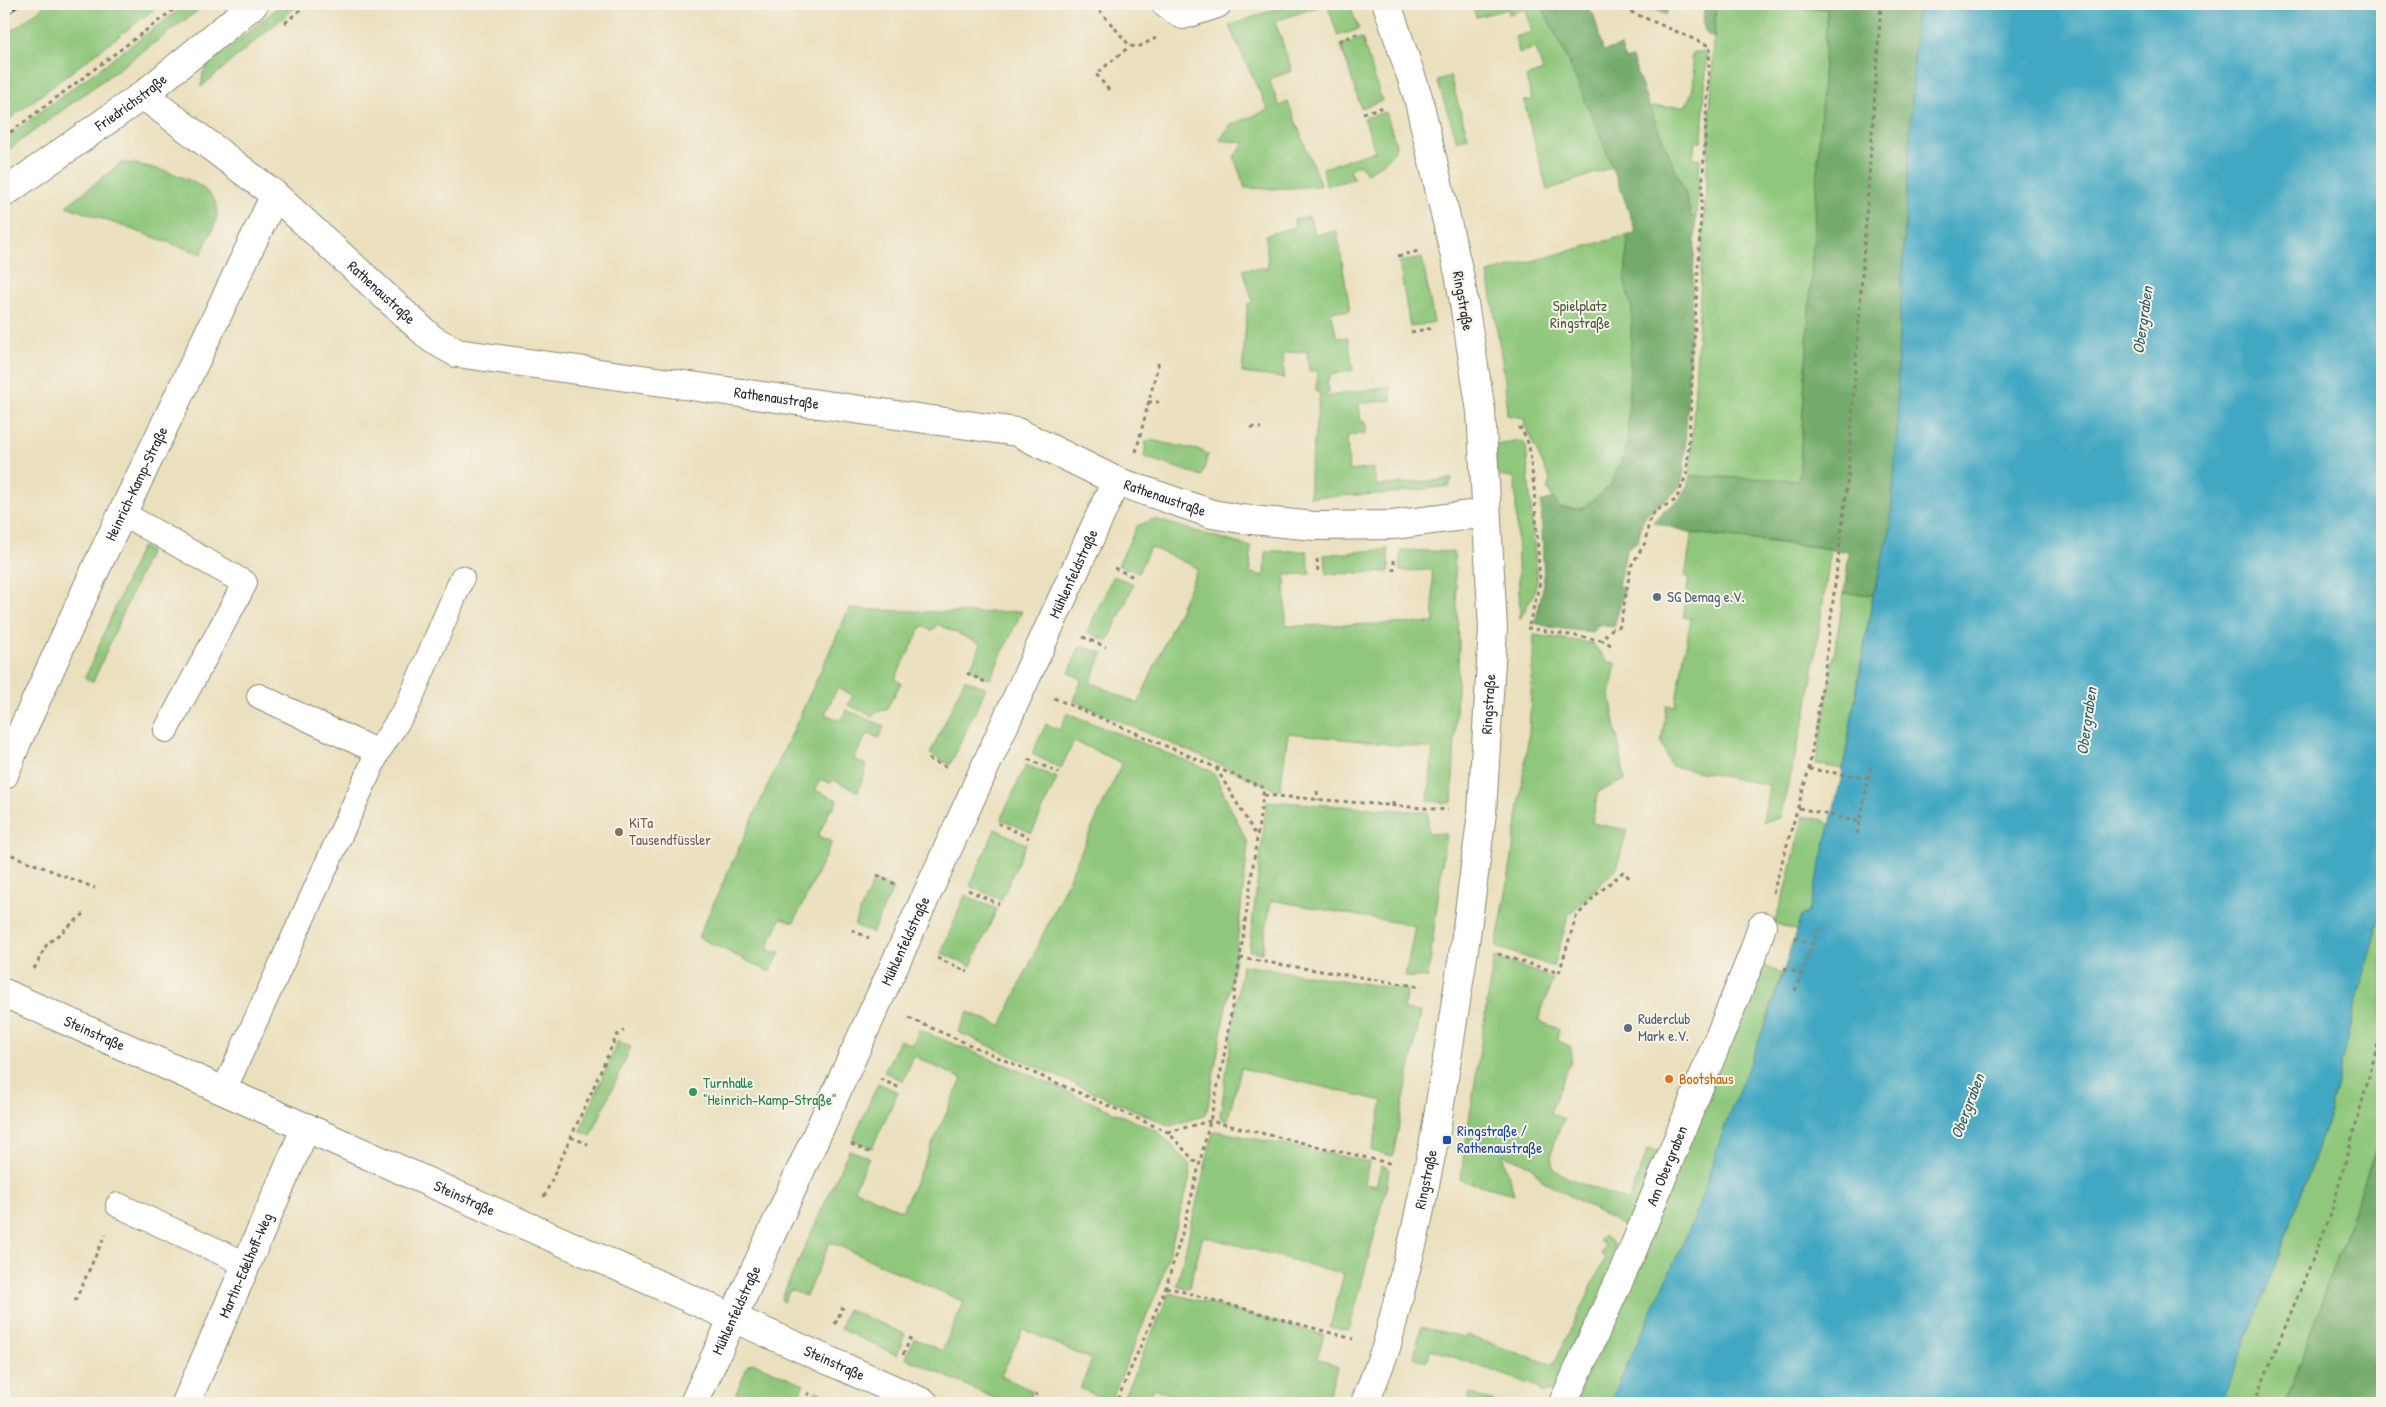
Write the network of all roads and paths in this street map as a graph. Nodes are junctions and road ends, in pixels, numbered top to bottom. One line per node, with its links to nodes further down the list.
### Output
1 (181, 4): 14 (path)
2 (254, 4): 13 (street, Friedrichstraße)
3 (1094, 4): 11 (path)
4 (1216, 4): 9 (street)
5 (1387, 4): 20 (street, Ringstraße)
6 (1620, 4): 10 (path)
7 (1632, 4): 10 (path)
8 (1881, 4): 35 (path)
9 (1174, 9): 11 (path)
10 (1631, 12): 27 (path)
11 (1130, 46): 12 (path)
12 (1109, 90)
13 (143, 95): 15 (street, Friedrichstraße); 16 (street, Rathenaustraße)
14 (4, 137)
15 (4, 193)
16 (276, 195): 23 (street, Rathenaustraße); 24 (street, Heinrich-Kamp-Straße)
17 (1159, 361): 18 (path)
18 (1148, 402): 19 (path); 23 (path)
19 (1159, 402)
20 (1481, 412): 25 (street, Ringstraße); 27 (path)
21 (1251, 427): 22 (path)
22 (1261, 428)
23 (1122, 483): 25 (street, Rathenaustraße); 29 (street, Mühlenfeldstraße)
24 (122, 513): 31 (lane); 36 (street, Heinrich-Kamp-Straße)
25 (1486, 514): 44 (street, Ringstraße)
26 (462, 578): 32 (lane)
27 (1601, 640): 28 (path)
28 (1611, 645)
29 (1023, 685): 34 (path); 67 (street, Mühlenfeldstraße)
30 (259, 696): 32 (lane)
31 (166, 730)
32 (378, 752): 70 (lane)
33 (1872, 766): 37 (path)
34 (1216, 767): 39 (path); 47 (path)
35 (1809, 769): 37 (path); 43 (path)
36 (4, 775)
37 (1869, 778): 45 (path)
38 (1317, 791): 41 (path)
39 (1264, 795): 41 (path); 47 (path)
40 (1393, 799): 42 (path)
41 (1318, 800): 42 (path)
42 (1393, 806): 44 (path)
43 (1799, 808): 45 (path); 52 (path)
44 (1482, 813): 65 (street, Ringstraße)
45 (1860, 822): 46 (path)
46 (1857, 834)
47 (1257, 837): 57 (path)
48 (4, 852): 50 (path)
49 (1632, 880): 56 (path)
50 (95, 888)
51 (84, 914): 66 (path)
52 (1762, 926): 92 (street, Am Obergraben)
53 (1819, 927): 55 (path)
54 (1795, 938): 55 (path)
55 (1813, 945): 62 (path)
56 (1503, 955)
57 (1240, 958): 59 (path); 71 (path)
58 (1299, 960): 59 (path)
59 (1298, 967): 63 (path)
60 (1784, 968): 62 (path)
61 (1369, 974): 63 (path)
62 (1802, 974): 64 (path)
63 (1368, 979): 65 (path)
64 (1796, 991)
65 (1457, 992): 77 (street, Ringstraße)
66 (12, 996): 70 (street, Steinstraße)
67 (876, 1004): 73 (path); 83 (street, Mühlenfeldstraße)
68 (2382, 1030): 93 (path)
69 (624, 1031): 74 (path)
70 (224, 1090): 72 (street, Steinstraße)
71 (1210, 1121): 73 (path); 76 (path); 77 (path)
72 (306, 1127): 79 (street, Steinstraße); 80 (street, Martin-Edelhoff-Weg)
73 (1168, 1132): 76 (path)
74 (571, 1137): 75 (path); 79 (path)
75 (588, 1144)
76 (1198, 1166): 81 (path)
77 (1427, 1171): 84 (street, Ringstraße)
78 (118, 1205): 80 (lane); 82 (path)
79 (530, 1227): 83 (street, Steinstraße)
80 (246, 1264): 86 (street, Martin-Edelhoff-Weg)
81 (1166, 1287): 84 (path); 90 (path)
82 (76, 1301)
83 (732, 1317): 87 (street, Mühlenfeldstraße); 88 (street, Steinstraße)
84 (1386, 1348): 91 (street, Ringstraße)
85 (1037, 1393): 89 (path)
86 (186, 1403)
87 (694, 1403)
88 (924, 1403)
89 (1032, 1403)
90 (1116, 1403)
91 (1365, 1403)
92 (1563, 1403)
93 (2254, 1403)

